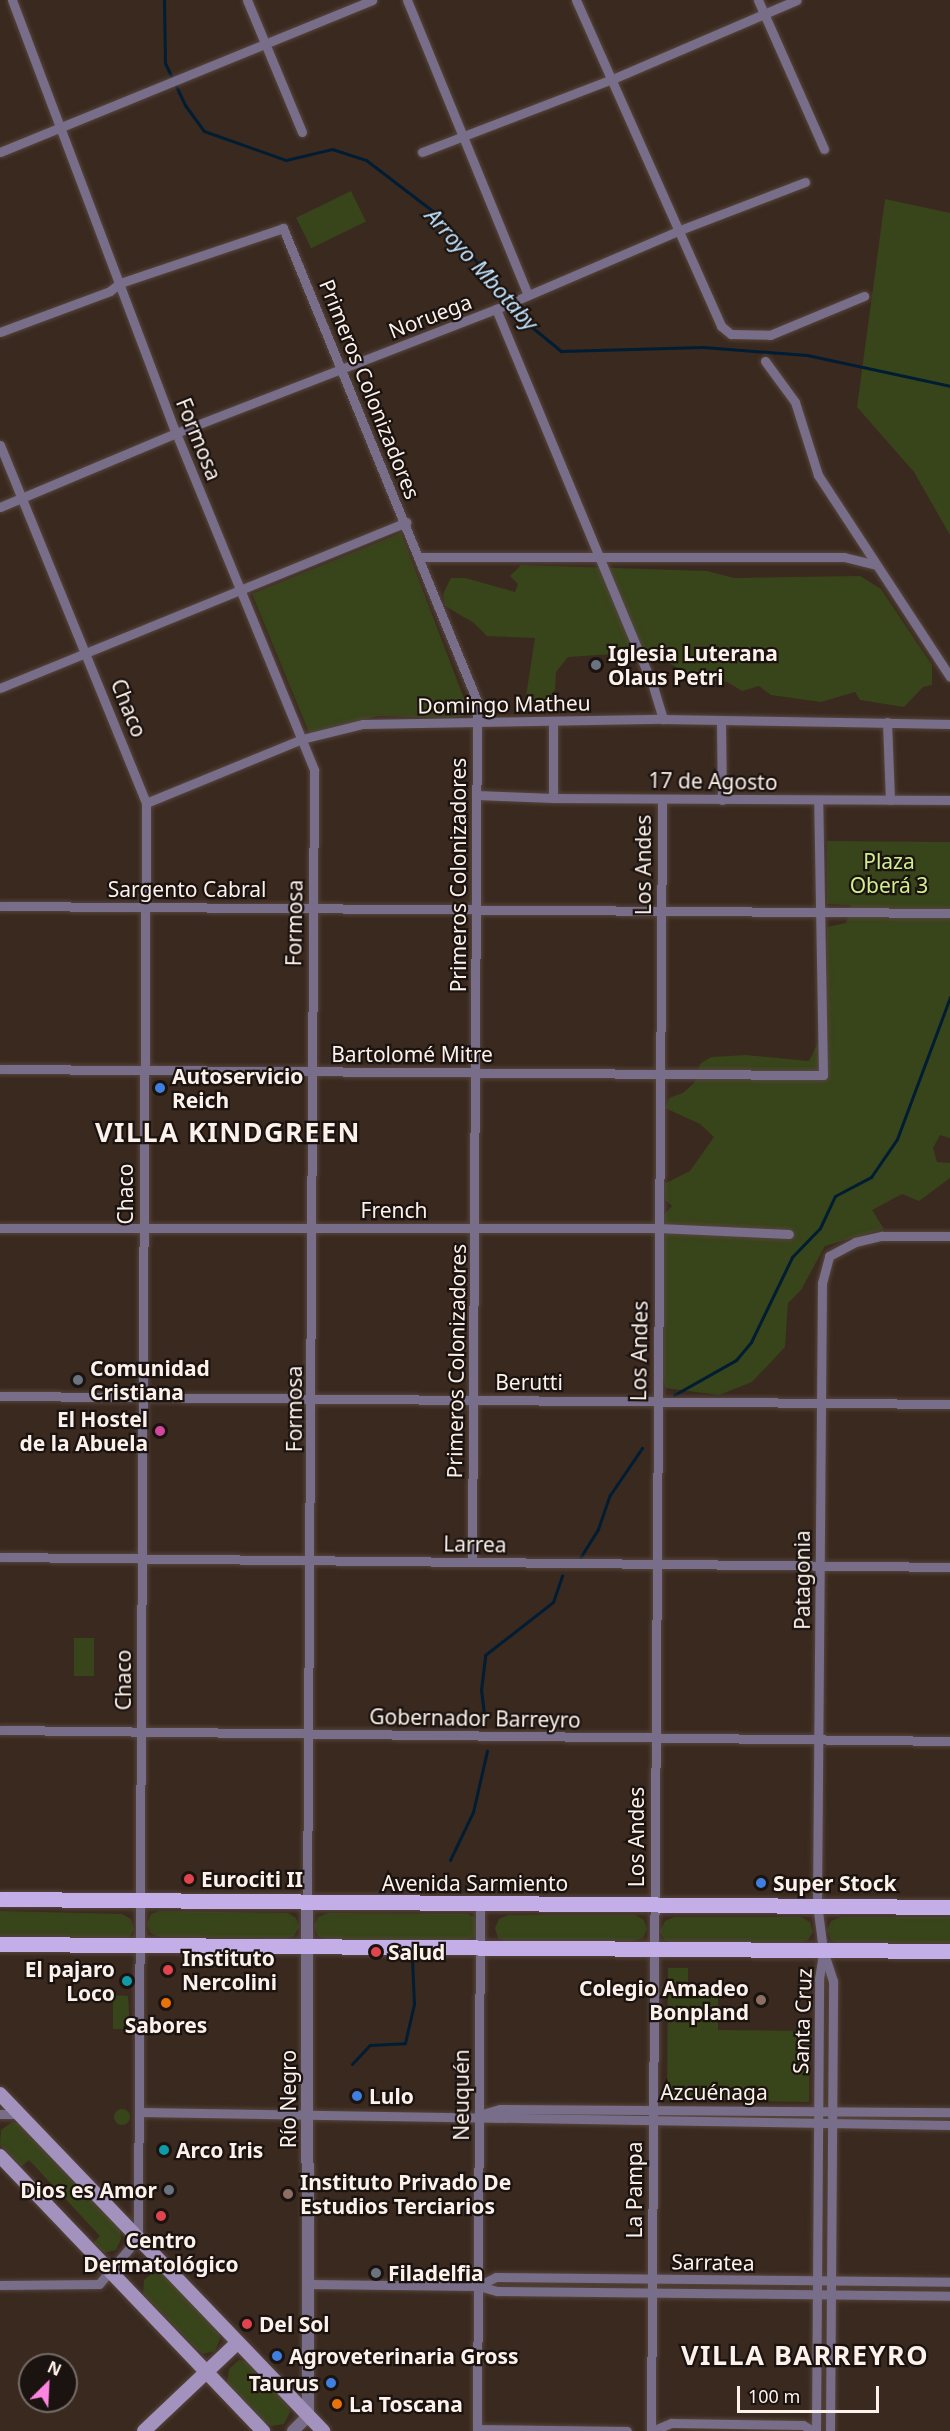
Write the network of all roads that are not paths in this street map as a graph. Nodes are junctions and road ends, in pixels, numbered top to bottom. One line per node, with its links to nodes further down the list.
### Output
1 (12, 0): 11 (street, Formosa)
2 (247, 0): 9 (street)
3 (372, 0): 9 (street)
4 (406, 0): 13 (street)
5 (576, 0): 10 (street)
6 (758, 0): 8 (street)
7 (798, 0): 8 (street)
8 (764, 14): 10 (street); 14 (street)
9 (266, 44): 11 (street); 12 (street)
10 (610, 80): 13 (street); 18 (street)
11 (63, 127): 15 (street); 19 (street, Formosa)
12 (302, 132)
13 (464, 138): 16 (street); 20 (street)
14 (824, 149)
15 (0, 152)
16 (422, 152)
17 (806, 182): 18 (street, Noruega)
18 (680, 230): 20 (street, Noruega); 21 (street)
19 (120, 283): 23 (street); 25 (street, Primeros Colonizadores); 26 (street, Formosa)
20 (526, 296): 22 (street, Noruega)
21 (864, 296)
22 (499, 308): 25 (street, Noruega); 32 (street)
23 (0, 332)
24 (765, 361): 33 (street)
25 (342, 369): 26 (street, Noruega); 30 (street, Primeros Colonizadores)
26 (176, 433): 28 (street, Noruega); 34 (street, Formosa)
27 (0, 445): 28 (street, Chaco)
28 (21, 498): 29 (street, Noruega); 35 (street, Chaco)
29 (0, 507)
30 (406, 522): 31 (street, Primeros Colonizadores); 34 (street)
31 (419, 557): 32 (street); 42 (street, Primeros Colonizadores)
32 (597, 558): 33 (street); 38 (street)
33 (876, 565): 36 (street)
34 (242, 589): 35 (street); 44 (street, Formosa)
35 (88, 653): 37 (street); 52 (street, Chaco)
36 (950, 677)
37 (0, 688)
38 (663, 719): 39 (street, Domingo Matheu); 40 (street, Domingo Matheu)
39 (553, 722): 42 (street, Domingo Matheu); 46 (street)
40 (721, 722): 41 (street, Domingo Matheu); 48 (street)
41 (887, 722): 43 (street, Domingo Matheu); 50 (street)
42 (478, 723): 44 (street, Domingo Matheu); 45 (street, Primeros Colonizadores)
43 (950, 724)
44 (302, 739): 52 (street, Domingo Matheu); 55 (street, Formosa)
45 (476, 795): 46 (street, 17 de Agosto); 56 (street, Primeros Colonizadores)
46 (554, 798): 47 (street, 17 de Agosto)
47 (662, 799): 48 (street, 17 de Agosto); 57 (street, Los Andes)
48 (723, 800): 49 (street, 17 de Agosto)
49 (818, 800): 50 (street, 17 de Agosto); 58 (street)
50 (891, 800): 51 (street, 17 de Agosto)
51 (950, 800)
52 (146, 803): 54 (street, Chaco)
53 (0, 906): 54 (street, Sargento Cabral)
54 (145, 907): 55 (street, Sargento Cabral); 61 (street, Chaco)
55 (312, 907): 56 (street, Sargento Cabral); 62 (street, Formosa)
56 (476, 909): 57 (street, Sargento Cabral); 63 (street, Primeros Colonizadores)
57 (661, 911): 58 (street, Sargento Cabral); 64 (street, Los Andes)
58 (820, 912): 59 (street, Sargento Cabral); 64 (street, Bartolomé Mitre)
59 (950, 913)
60 (0, 1070): 61 (street, Bartolomé Mitre)
61 (144, 1070): 62 (street, Bartolomé Mitre); 66 (street, Chaco)
62 (311, 1072): 63 (street, Bartolomé Mitre); 67 (street, Formosa)
63 (476, 1073): 64 (street, Bartolomé Mitre); 68 (street, Primeros Colonizadores)
64 (660, 1074): 69 (street, Los Andes)
65 (0, 1228): 66 (street, French)
66 (143, 1228): 67 (street, French); 73 (street, Chaco)
67 (310, 1228): 68 (street, French); 74 (street, Formosa)
68 (476, 1228): 69 (street, French); 75 (street, Primeros Colonizadores)
69 (658, 1228): 70 (street, French); 76 (street, Los Andes)
70 (789, 1234)
71 (950, 1236): 77 (street, Patagonia)
72 (0, 1396): 73 (street, Berutti)
73 (144, 1397): 74 (street, Berutti); 80 (street, Chaco)
74 (313, 1399): 75 (street, Berutti); 81 (street, Formosa)
75 (474, 1400): 76 (street, Berutti); 82 (street, Primeros Colonizadores)
76 (656, 1401): 77 (street, Berutti); 83 (street, Los Andes)
77 (821, 1403): 78 (street, Berutti); 84 (street, Patagonia)
78 (950, 1404)
79 (0, 1557): 80 (street, Larrea)
80 (142, 1558): 81 (street, Larrea); 87 (street, Chaco)
81 (309, 1560): 82 (street, Larrea); 88 (street, Formosa)
82 (472, 1562): 83 (street, Larrea)
83 (656, 1564): 84 (street, Larrea); 89 (street, Los Andes)
84 (820, 1565): 85 (street, Larrea); 90 (street, Patagonia)
85 (950, 1567)
86 (0, 1731): 87 (street, Gobernador Barreyro)
87 (141, 1732): 88 (street, Gobernador Barreyro); 93 (street, Chaco)
88 (308, 1734): 89 (street, Gobernador Barreyro); 94 (street, Formosa)
89 (655, 1738): 90 (street, Gobernador Barreyro); 96 (street, Los Andes)
90 (818, 1740): 91 (street, Gobernador Barreyro); 97 (street, Patagonia)
91 (950, 1741)
92 (0, 1899): 93 (main road, Avenida Sarmiento)
93 (140, 1901): 94 (main road, Avenida Sarmiento); 100 (street, Chaco)
94 (307, 1904): 95 (main road, Avenida Sarmiento); 101 (street, Río Negro)
95 (480, 1904): 96 (main road, Avenida Sarmiento); 102 (street, Neuquén)
96 (653, 1904): 97 (main road, Avenida Sarmiento); 103 (street, Los Andes)
97 (817, 1904): 98 (main road, Avenida Sarmiento); 104 (street, Patagonia)
98 (950, 1907)
99 (0, 1944): 100 (main road)
100 (141, 1945): 101 (main road); 110 (street, Chaco)
101 (308, 1947): 102 (main road); 114 (street, Río Negro)
102 (479, 1948): 103 (main road); 115 (street, Neuquén)
103 (653, 1949): 104 (main road); 107 (street, La Pampa)
104 (823, 1950): 105 (main road); 108 (street, Santa Cruz); 109 (street, Santa Cruz)
105 (950, 1951)
106 (0, 2094): 113 (main road)
107 (653, 2110): 108 (street, Azcuénaga); 115 (street, Azcuénaga); 116 (street, La Pampa)
108 (818, 2111): 109 (street, Azcuénaga); 117 (street, Santa Cruz)
109 (832, 2111): 111 (street, Azcuénaga); 118 (street, Santa Cruz)
110 (140, 2112): 114 (street, Azcuénaga); 121 (street, Chaco)
111 (950, 2112)
112 (0, 2114): 113 (street)
113 (19, 2114): 121 (main road)
114 (308, 2114): 115 (street, Azcuénaga); 127 (street, Río Negro)
115 (479, 2115): 116 (street, Azcuénaga); 129 (street, Neuquén)
116 (652, 2122): 117 (street, Azcuénaga); 123 (street, La Pampa)
117 (818, 2124): 118 (street, Azcuénaga); 124 (street, Santa Cruz)
118 (832, 2124): 119 (street, Azcuénaga); 125 (street, Santa Cruz)
119 (950, 2125)
120 (0, 2156): 122 (main road)
121 (138, 2238): 122 (street); 134 (main road)
122 (112, 2274): 128 (street); 135 (main road)
123 (652, 2279): 124 (street, Sarratea); 129 (street, Sarratea); 130 (street, La Pampa)
124 (817, 2281): 125 (street, Sarratea); 131 (street, Santa Cruz)
125 (831, 2281): 126 (street, Sarratea); 132 (street, Santa Cruz)
126 (950, 2282)
127 (308, 2284): 129 (street, Sarratea); 136 (street, Río Negro)
128 (0, 2285)
129 (478, 2286): 130 (street, Sarratea); 137 (street, Neuquén)
130 (652, 2293): 131 (street, Sarratea); 143 (street, La Pampa)
131 (817, 2295): 132 (street, Sarratea); 144 (street, Santa Cruz)
132 (831, 2295): 133 (street, Sarratea); 145 (street, Santa Cruz)
133 (950, 2296)
134 (238, 2342): 135 (main road); 136 (main road)
135 (206, 2372): 138 (main road); 139 (main road)
136 (308, 2416): 140 (street); 141 (main road)
137 (477, 2430): 142 (street)
138 (144, 2431)
139 (263, 2431)
140 (293, 2431)
141 (323, 2431)
142 (627, 2431)
143 (651, 2431): 144 (street)
144 (815, 2431)
145 (830, 2431)

